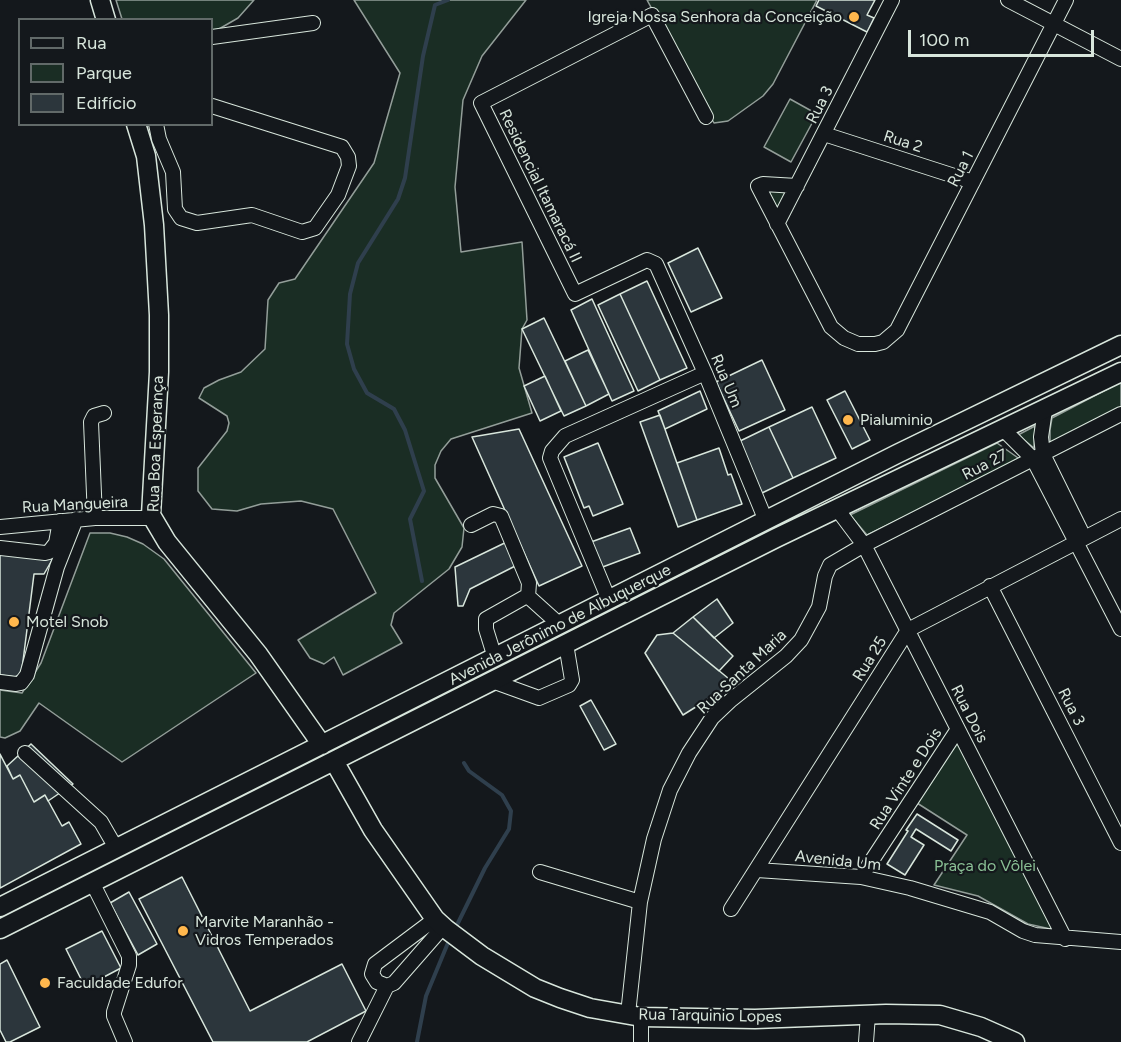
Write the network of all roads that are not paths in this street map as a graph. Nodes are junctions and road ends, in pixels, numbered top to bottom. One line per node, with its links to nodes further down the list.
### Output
1 (100, 0): 5 (main road)
2 (892, 0): 15 (street, Rua 3)
3 (1008, 0): 7 (street)
4 (1059, 4): 7 (street, Rua 1); 8 (street)
5 (105, 18)
6 (313, 23): 9 (street)
7 (1054, 24): 8 (street); 17 (street, Rua 1)
8 (1075, 34): 10 (street)
9 (213, 37)
10 (1121, 58)
11 (213, 106): 16 (street)
12 (706, 117): 20 (street, Residencial Itamaracá II)
13 (137, 126): 16 (main road, Rua Boa Esperança)
14 (156, 126): 16 (street)
15 (824, 134): 17 (street, Rua 2); 18 (street, Rua 3)
16 (158, 158): 32 (main road, Rua Boa Esperança)
17 (973, 182): 19 (street, Rua 1)
18 (797, 186): 19 (street, Rua 3); 19 (street)
19 (777, 224)
20 (647, 260): 24 (street, Rua Um)
21 (1121, 345): 36 (main road, Avenida Jerônimo de Albuquerque)
22 (1121, 354): 28 (main road)
23 (1121, 372): 25 (main road, Avenida Jerônimo de Albuquerque)
24 (705, 373): 36 (street, Rua Um); 44 (street)
25 (1045, 410): 28 (main road, Avenida Jerônimo de Albuquerque); 29 (street)
26 (104, 413): 31 (street)
27 (1121, 414): 29 (street, Rua 27)
28 (1004, 430): 29 (street); 30 (main road, Avenida Jerônimo de Albuquerque)
29 (1038, 456): 39 (street); 40 (street, Rua 27)
30 (837, 509): 40 (street, Rua Dois); 49 (main road, Avenida Jerônimo de Albuquerque)
31 (95, 518): 32 (street, Rua Mangueira); 33 (street, Rua Mangueira)
32 (152, 518): 54 (main road, Rua Boa Esperança)
33 (76, 519): 35 (street, Rua Mangueira); 52 (street)
34 (1121, 519): 39 (street, Rua 25)
35 (60, 521): 38 (street, Rua Mangueira); 41 (street)
36 (766, 521): 44 (main road, Avenida Jerônimo de Albuquerque)
37 (471, 525): 43 (street)
38 (0, 527)
39 (1081, 540): 42 (street, Rua 25); 45 (street); 47 (street)
40 (864, 545): 48 (street, Rua Dois); 63 (street, Rua Santa Maria)
41 (0, 548)
42 (990, 586): 48 (street, Rua 25); 57 (street, Rua 3)
43 (528, 597): 46 (street); 50 (street)
44 (609, 600): 46 (main road, Avenida Jerônimo de Albuquerque)
45 (1121, 609)
46 (560, 625): 50 (main road, Avenida Jerônimo de Albuquerque)
47 (1121, 629)
48 (908, 630): 53 (street, Rua Dois); 59 (street, Rua 25)
49 (567, 644): 51 (main road, Avenida Jerônimo de Albuquerque); 51 (street)
50 (495, 658): 54 (main road, Avenida Jerônimo de Albuquerque)
51 (492, 681): 56 (main road, Avenida Jerônimo de Albuquerque)
52 (0, 682)
53 (958, 729): 61 (street, Rua Vinte e Dois); 68 (street, Rua Dois)
54 (322, 745): 58 (main road, Avenida Jerônimo de Albuquerque)
55 (25, 753): 58 (street)
56 (334, 760): 62 (main road, Avenida Jerônimo de Albuquerque); 66 (main road, Rua Tarquinio Lopes)
57 (1121, 843)
58 (116, 848): 64 (main road, Avenida Jerônimo de Albuquerque)
59 (757, 870): 61 (street, Avenida Um); 65 (street, Rua 25)
60 (540, 872): 63 (street)
61 (861, 877): 68 (street, Avenida Um)
62 (92, 882): 67 (main road, Avenida Jerônimo de Albuquerque); 73 (street)
63 (640, 902): 71 (street, Rua Santa Maria)
64 (0, 906)
65 (731, 909)
66 (446, 928): 70 (street); 70 (street); 71 (main road, Rua Tarquinio Lopes)
67 (0, 929)
68 (1065, 939): 69 (street, Avenida Um)
69 (1121, 942)
70 (387, 986): 74 (street)
71 (635, 1015): 72 (main road, Rua Tarquinio Lopes); 75 (street, Rua Santa Maria)
72 (868, 1015): 76 (street); 77 (main road, Rua Tarquinio Lopes)
73 (125, 1042)
74 (360, 1042)
75 (641, 1042)
76 (866, 1042)
77 (1015, 1042)

